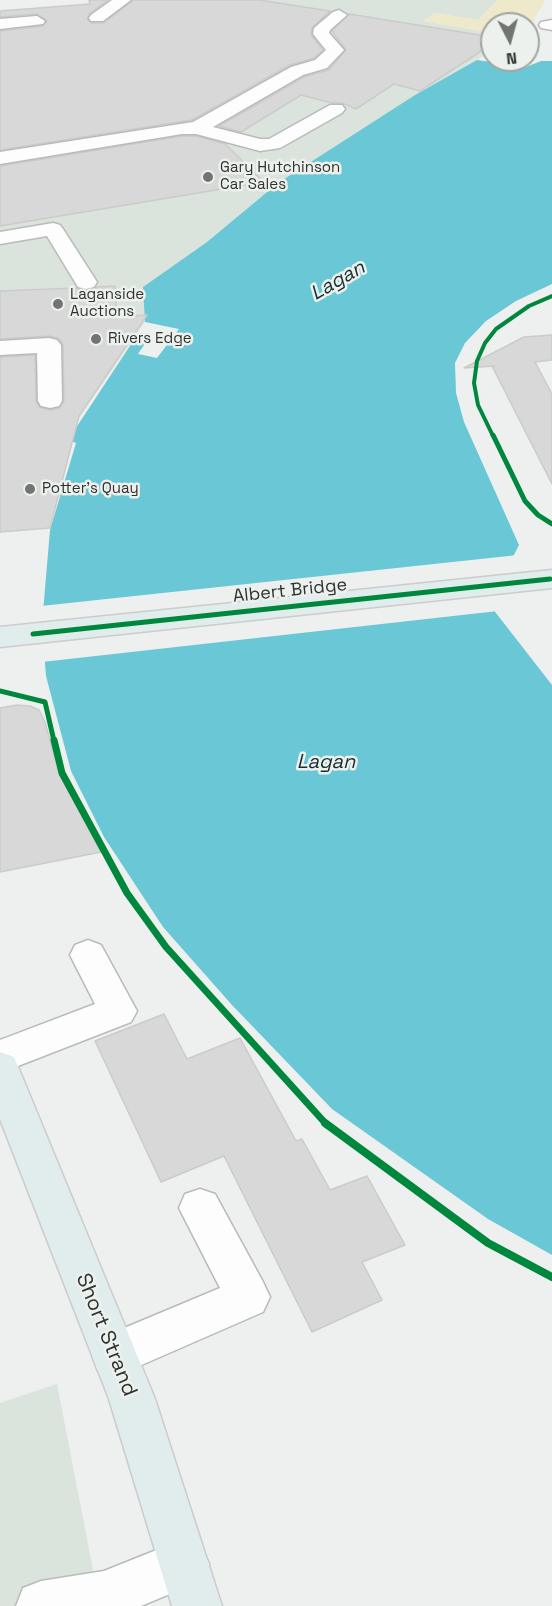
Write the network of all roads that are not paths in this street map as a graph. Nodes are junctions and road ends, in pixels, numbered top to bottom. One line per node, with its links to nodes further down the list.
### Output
1 (123, 0): 3 (street)
2 (339, 15): 7 (street)
3 (97, 18)
4 (38, 21): 5 (street)
5 (0, 24)
6 (336, 109): 7 (street)
7 (197, 128): 8 (street)
8 (0, 158)
9 (0, 238): 10 (street)
10 (86, 282)
11 (0, 348): 12 (street)
12 (50, 401)
13 (551, 579): 14 (main road, Albert Bridge)
14 (0, 637)
15 (88, 955): 16 (street)
16 (0, 1057)
17 (0, 1069): 19 (main road, Short Strand)
18 (200, 1208): 19 (street)
19 (114, 1355): 20 (main road, Short Strand)
20 (191, 1585): 21 (street)
21 (42, 1606)

